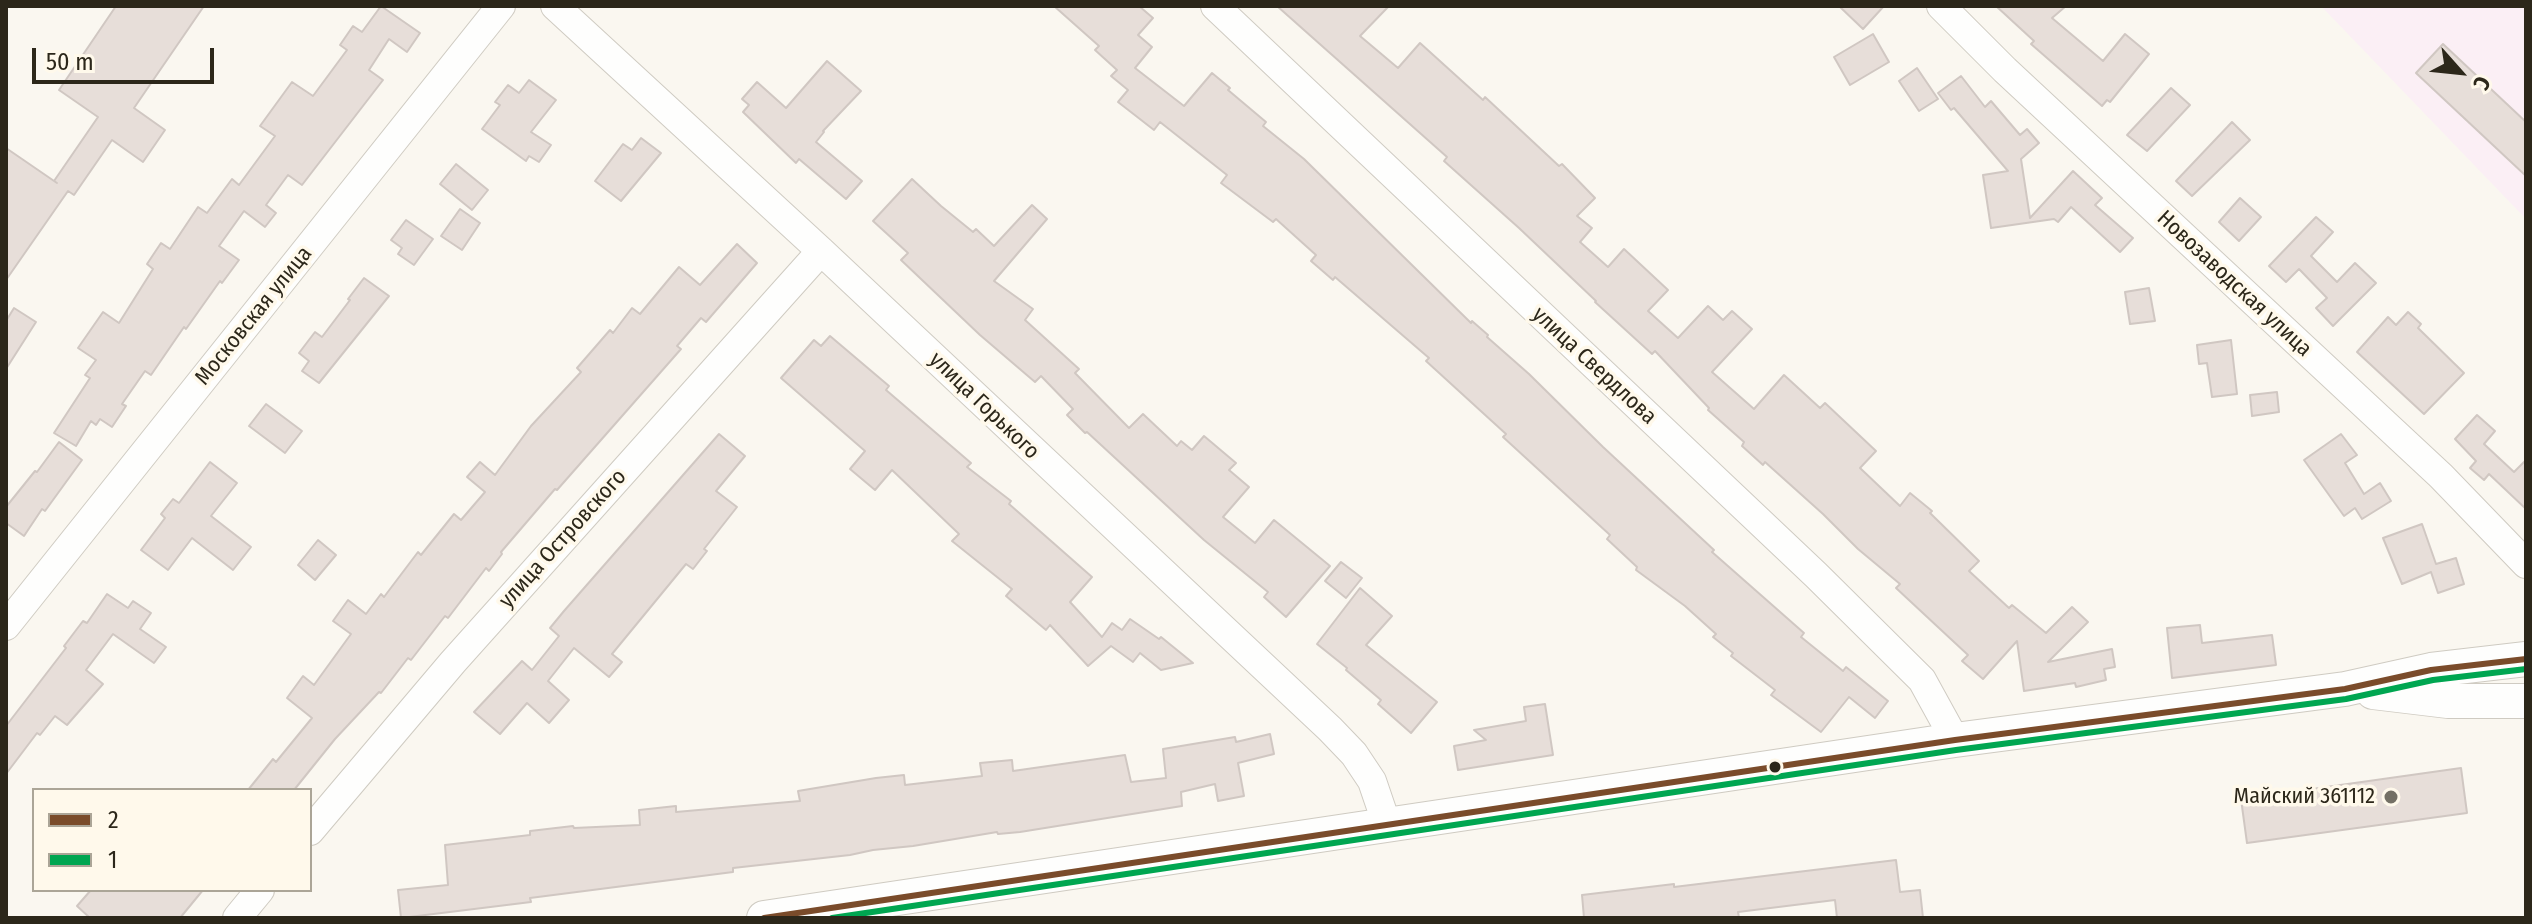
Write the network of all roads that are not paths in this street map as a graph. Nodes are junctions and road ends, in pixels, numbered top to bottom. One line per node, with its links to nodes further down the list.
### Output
1 (501, 6): 7 (street, Московская улица)
2 (555, 6): 5 (street, улица Горького)
3 (1215, 6): 11 (street, улица Свердлова)
4 (1941, 6): 6 (street, Новозаводская улица)
5 (821, 251): 12 (street, улица Горького); 13 (street, улица Островского)
6 (2526, 564)
7 (6, 626)
8 (2526, 659): 9 (street)
9 (2345, 689): 10 (street); 11 (street)
10 (2526, 701)
11 (1955, 740): 12 (street)
12 (1387, 825): 16 (street)
13 (312, 829)
14 (258, 892): 15 (street)
15 (237, 918)
16 (764, 918)

